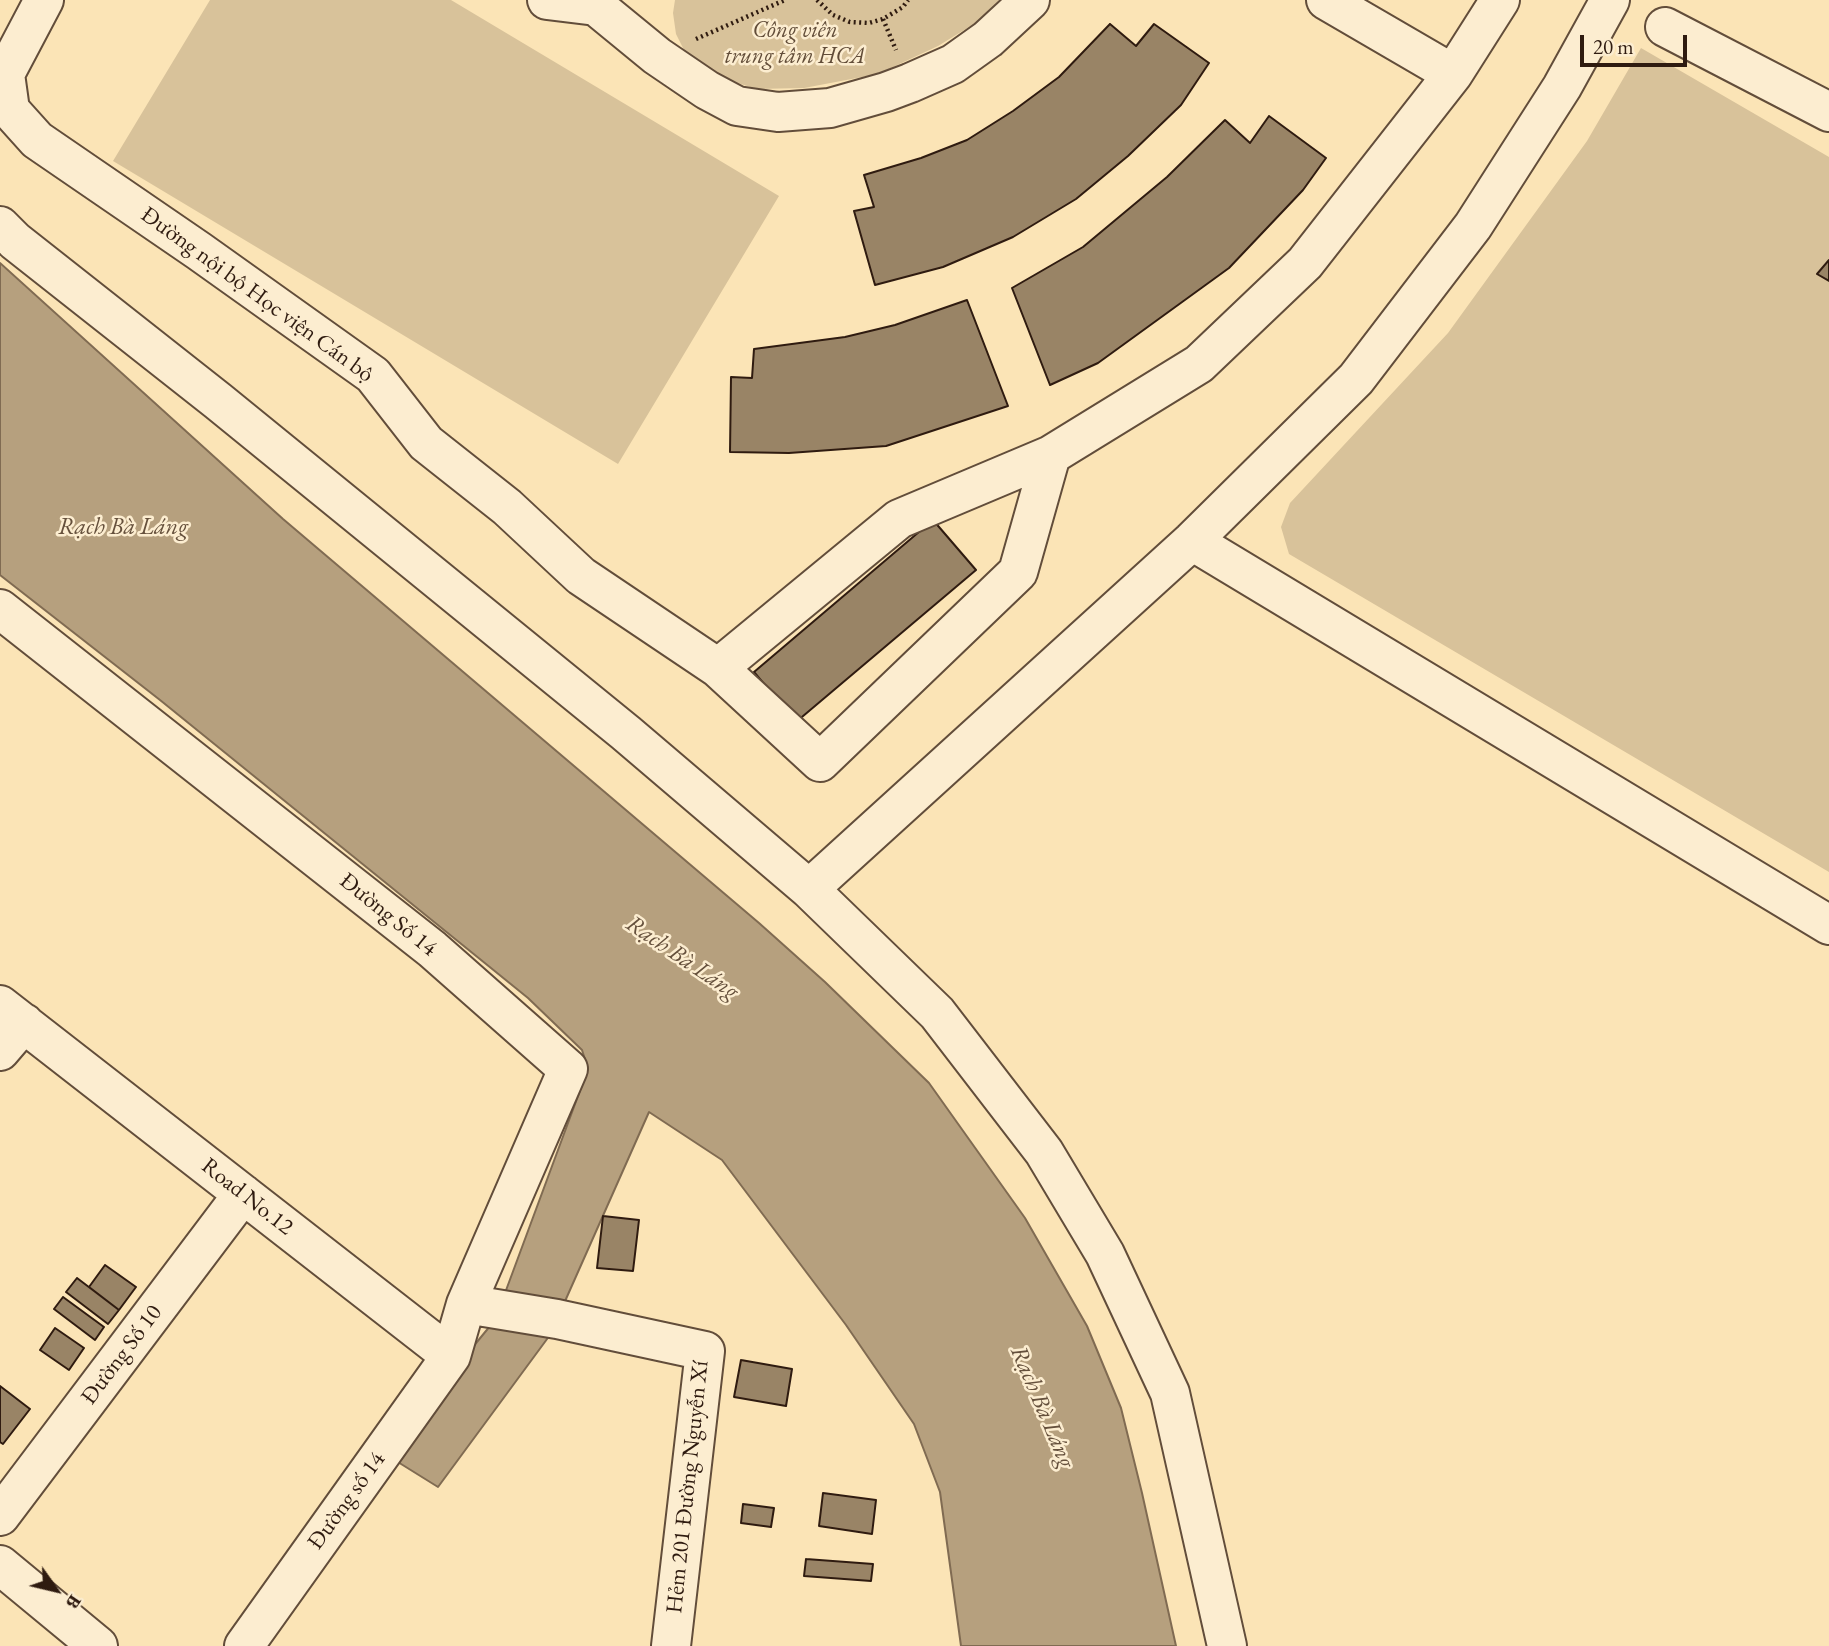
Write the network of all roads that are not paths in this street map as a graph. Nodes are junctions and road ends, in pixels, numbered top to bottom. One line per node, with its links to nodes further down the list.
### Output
1 (44, 0): 15 (street, Đường nội bộ Học viện Cán bộ)
2 (547, 0): 7 (street)
3 (1030, 0): 7 (street)
4 (1326, 0): 9 (street)
5 (1500, 0): 9 (street)
6 (1610, 0): 13 (street)
7 (600, 3)
8 (1665, 27): 10 (street)
9 (1452, 74): 12 (street)
10 (1829, 113)
11 (0, 226): 16 (street)
12 (1051, 455): 15 (street); 15 (street, Đường nội bộ Học viện Cán bộ)
13 (1192, 541): 16 (street); 17 (street)
14 (0, 609): 20 (street, Đường Số 14)
15 (718, 668)
16 (809, 889): 27 (street)
17 (1829, 925)
18 (8, 1026): 19 (street, Road No.12)
19 (243, 1195): 21 (street, Road No.12); 22 (street, Đường Số 10)
20 (466, 1304): 21 (street); 26 (street, Hẻm 201 Đường Nguyễn Xí)
21 (451, 1356): 25 (street, Đường số 14)
22 (0, 1516)
23 (0, 1565): 24 (street)
24 (98, 1646)
25 (244, 1646)
26 (671, 1646)
27 (1227, 1646)

